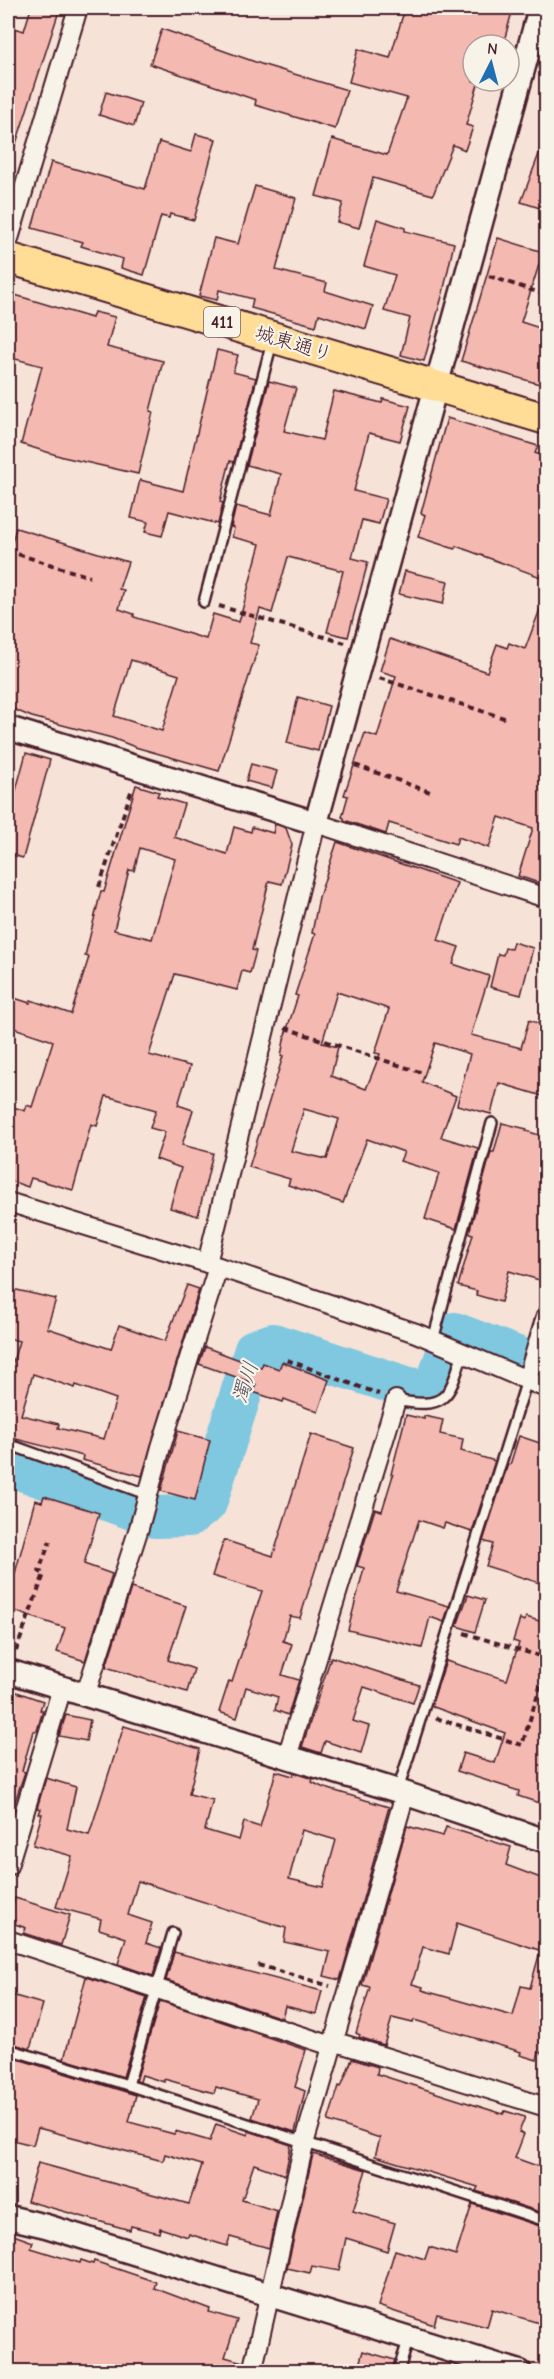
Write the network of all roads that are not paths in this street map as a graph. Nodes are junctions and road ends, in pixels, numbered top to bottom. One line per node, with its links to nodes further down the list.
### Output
1 (78, 8): 3 (street)
2 (540, 8): 6 (street)
3 (8, 242)
4 (8, 258): 5 (highway, 城東通り / 411)
5 (273, 337): 6 (highway, 城東通り / 411); 8 (lane)
6 (437, 386): 7 (highway, 城東通り / 411); 10 (street)
7 (546, 419)
8 (204, 602)
9 (8, 728): 10 (street)
10 (316, 823): 11 (street); 14 (street)
11 (546, 898)
12 (492, 1123): 16 (lane)
13 (8, 1202): 14 (street)
14 (212, 1265): 16 (street); 22 (street)
15 (546, 1316): 18 (street)
16 (434, 1340): 17 (street)
17 (462, 1352): 18 (street); 20 (lane)
18 (527, 1380): 19 (street); 27 (lane)
19 (546, 1388)
20 (396, 1400): 26 (street)
21 (8, 1444): 22 (lane)
22 (149, 1496): 25 (street)
23 (8, 1671): 24 (street)
24 (62, 1688): 25 (street); 29 (street)
25 (85, 1696): 26 (street)
26 (287, 1757): 27 (street)
27 (401, 1793): 28 (street); 33 (street)
28 (546, 1840)
29 (8, 1866)
30 (173, 1933): 32 (lane)
31 (8, 1940): 32 (street)
32 (157, 1989): 33 (street); 35 (lane)
33 (333, 2043): 36 (street); 37 (street)
34 (8, 2049): 35 (lane)
35 (128, 2085): 37 (lane)
36 (546, 2107)
37 (304, 2144): 39 (lane); 40 (street)
38 (8, 2217): 40 (street)
39 (546, 2221)
40 (270, 2295): 41 (street); 42 (street)
41 (409, 2338): 43 (lane); 44 (street)
42 (252, 2372)
43 (398, 2372)
44 (520, 2372)

